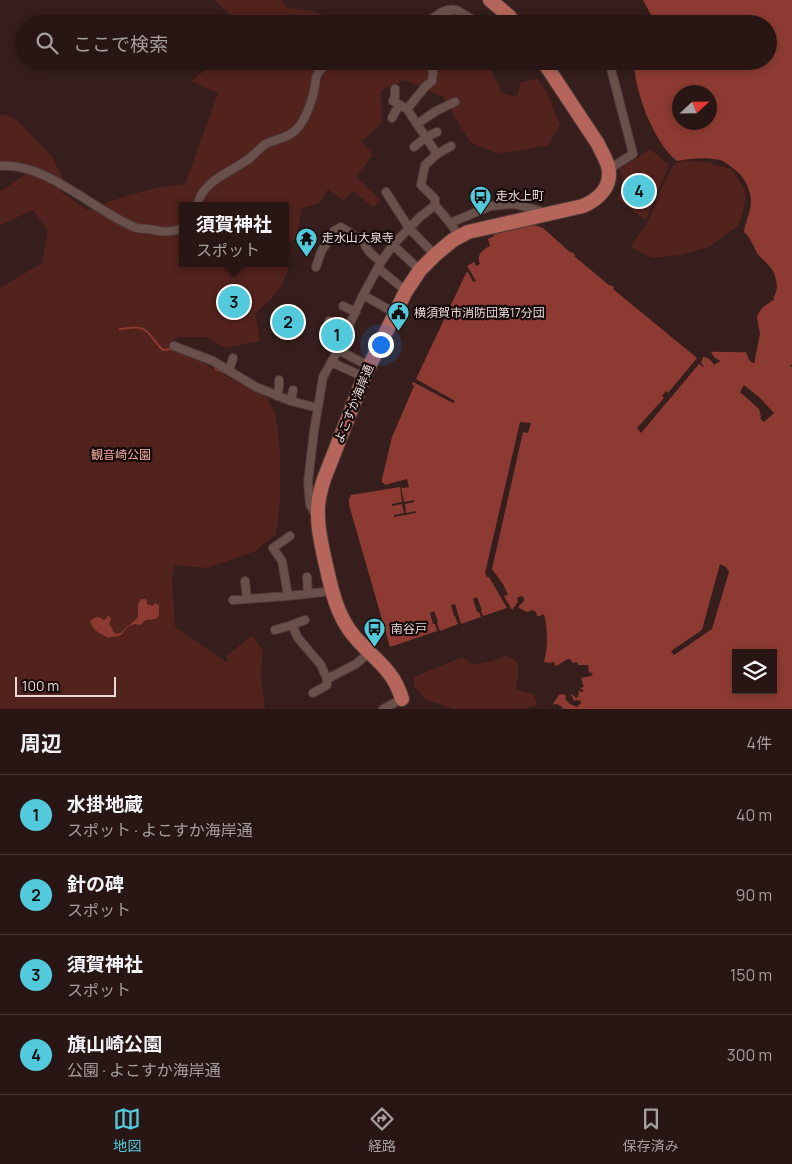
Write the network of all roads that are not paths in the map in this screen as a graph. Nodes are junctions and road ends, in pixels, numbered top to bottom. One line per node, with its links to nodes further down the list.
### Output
1 (482, 0): 7 (street)
2 (490, 0): 8 (highway)
3 (448, 10): 4 (street); 5 (street); 6 (street)
4 (436, 15)
5 (448, 15)
6 (464, 15)
7 (500, 15)
8 (508, 15)
9 (320, 70): 27 (street)
10 (433, 70): 16 (street)
11 (549, 70): 25 (highway)
12 (613, 70): 25 (street)
13 (395, 89): 15 (street)
14 (455, 102): 18 (street)
15 (398, 105): 16 (street); 17 (street)
16 (408, 108): 18 (street)
17 (392, 118)
18 (418, 124): 20 (street)
19 (437, 132): 20 (street)
20 (426, 137): 22 (street); 23 (street)
21 (451, 146): 23 (street)
22 (414, 147)
23 (437, 154): 28 (street)
24 (0, 166): 32 (street)
25 (608, 167): 29 (highway, よこすか海岸通)
26 (386, 192): 31 (street)
27 (198, 202)
28 (435, 205): 30 (street); 31 (street)
29 (543, 215): 30 (street); 33 (highway, よこすか海岸通)
30 (450, 223): 33 (street)
31 (409, 228): 34 (street); 35 (street)
32 (179, 230)
33 (459, 236): 35 (highway, よこすか海岸通)
34 (393, 244): 36 (street); 38 (street)
35 (436, 255): 38 (highway, よこすか海岸通)
36 (380, 265): 37 (street); 39 (street); 40 (street)
37 (316, 267)
38 (420, 270): 39 (highway, よこすか海岸通)
39 (406, 292): 43 (highway, よこすか海岸通)
40 (364, 295): 42 (street); 43 (street)
41 (343, 306): 42 (street)
42 (356, 312): 45 (street)
43 (395, 313): 51 (highway, よこすか海岸通)
44 (329, 322): 45 (street)
45 (347, 330): 47 (street)
46 (174, 346): 50 (street)
47 (338, 350): 49 (street); 51 (street)
48 (234, 358): 50 (street)
49 (331, 362): 51 (street); 56 (street)
50 (229, 370): 54 (street)
51 (366, 371): 57 (highway, よこすか海岸通)
52 (279, 380): 54 (street)
53 (293, 390): 55 (street)
54 (277, 396): 55 (street)
55 (291, 401): 56 (street)
56 (318, 408): 57 (street)
57 (315, 484): 61 (highway, よこすか海岸通)
58 (290, 536): 63 (street)
59 (307, 578): 62 (street)
60 (245, 581): 64 (street)
61 (332, 591): 62 (street); 69 (highway, よこすか海岸通)
62 (308, 594): 63 (street)
63 (288, 596): 64 (street)
64 (247, 599): 65 (street)
65 (233, 600)
66 (305, 620): 67 (street)
67 (292, 624): 68 (street); 70 (street)
68 (276, 630)
69 (370, 652): 70 (street); 72 (highway, よこすか海岸通)
70 (327, 679): 71 (street)
71 (313, 693)
72 (402, 699): 73 (street)
73 (383, 709)

